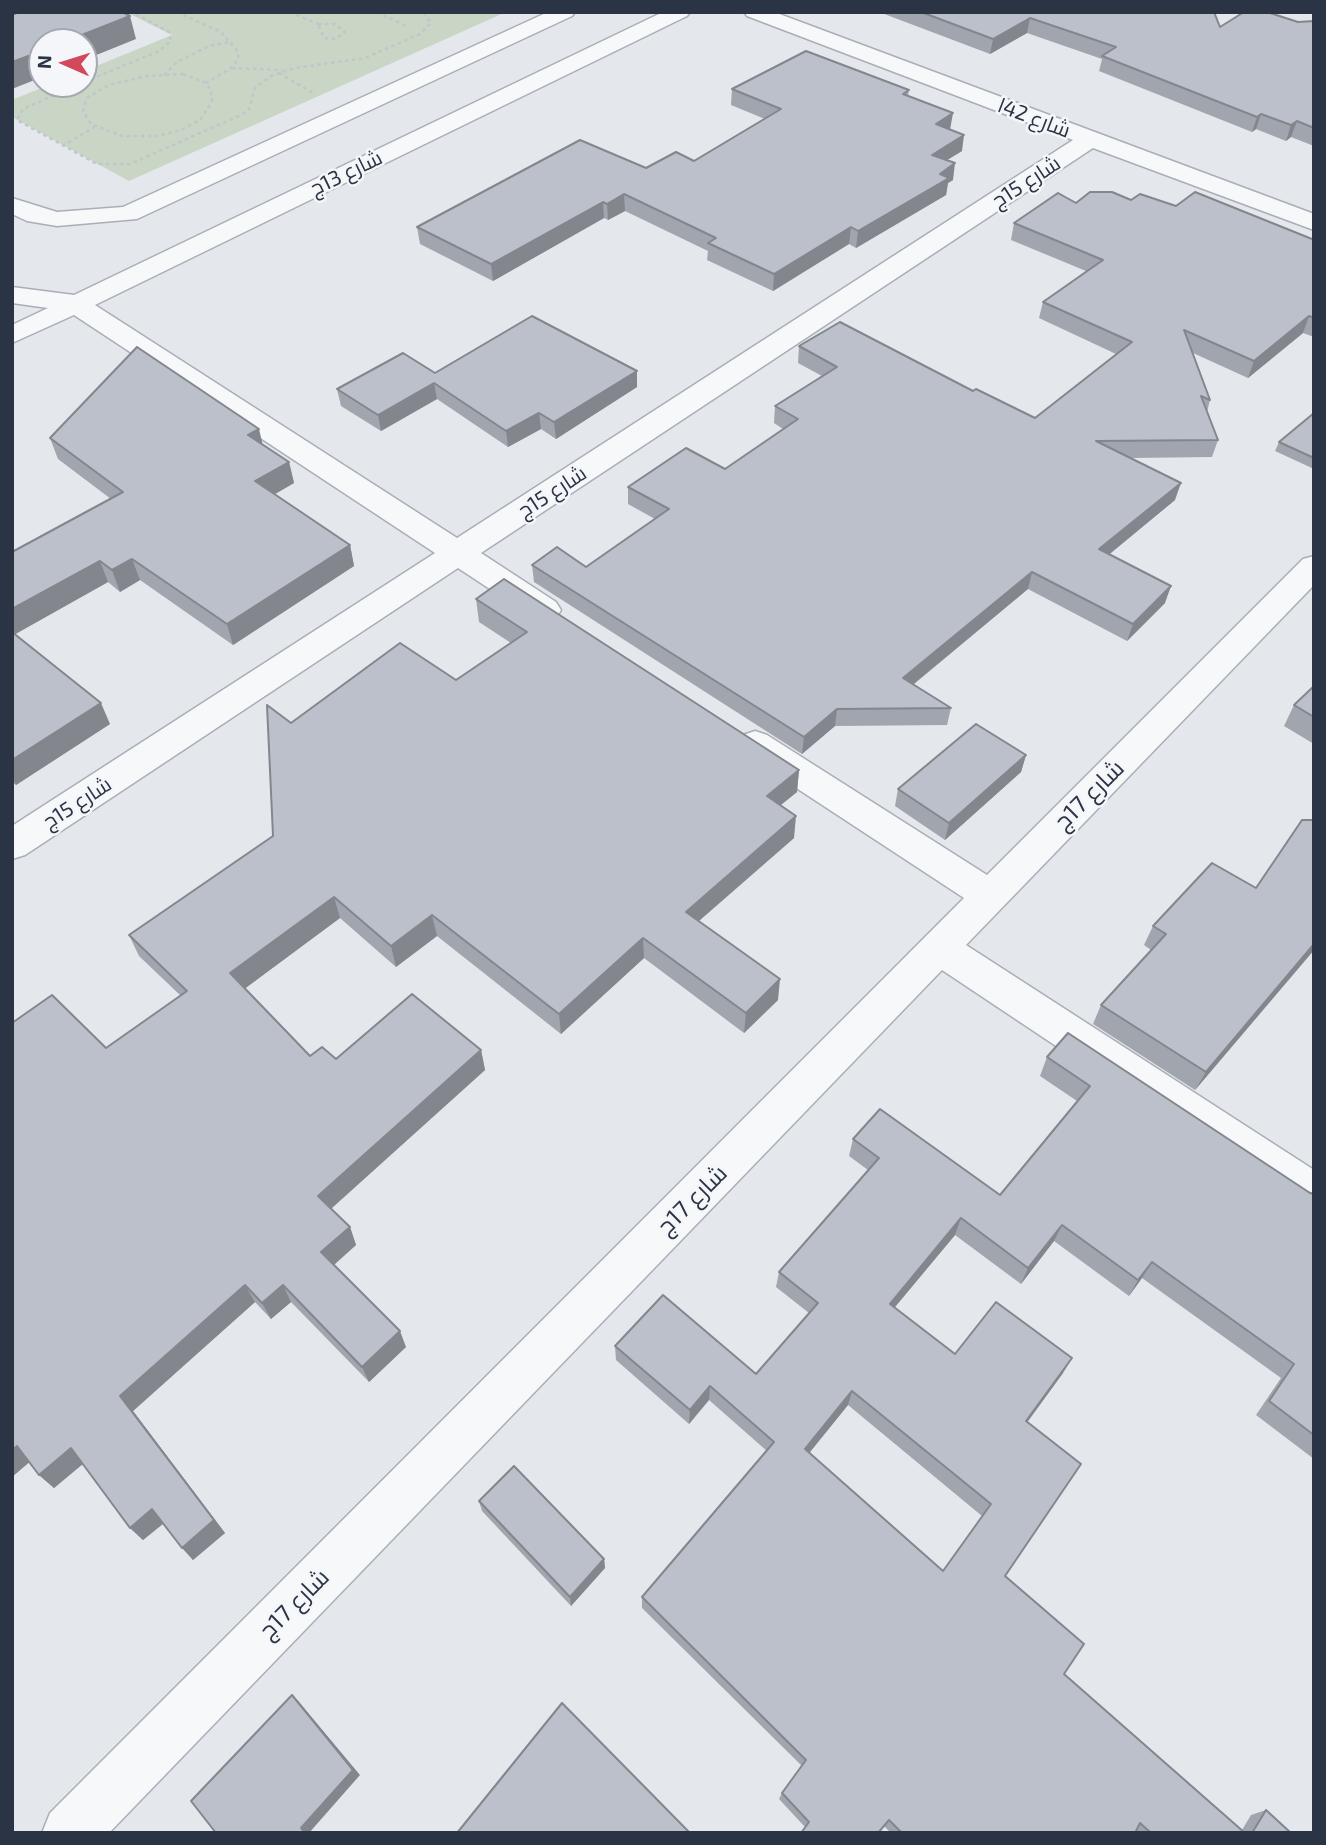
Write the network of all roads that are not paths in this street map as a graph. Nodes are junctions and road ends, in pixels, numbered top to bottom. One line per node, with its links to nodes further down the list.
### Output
1 (565, 12): 5 (street)
2 (680, 12): 6 (street, شارع 13ج)
3 (754, 12): 4 (street, شارع 42ا)
4 (1091, 139): 8 (street, شارع 42ا); 12 (street, شارع 15ج)
5 (253, 157): 6 (street); 7 (street)
6 (313, 188): 10 (street, شارع 13ج)
7 (12, 205)
8 (1311, 219)
9 (12, 295): 10 (street)
10 (74, 303): 11 (street, شارع 13ج); 12 (street)
11 (12, 335)
12 (458, 553): 14 (street); 16 (street, شارع 15ج)
13 (1314, 566): 17 (street, شارع 17ج)
14 (571, 626)
15 (734, 731): 17 (street)
16 (12, 845)
17 (990, 896): 18 (street, شارع 17ج)
18 (940, 947): 19 (street); 20 (street, شارع 17ج)
19 (1314, 1194)
20 (70, 1833)

